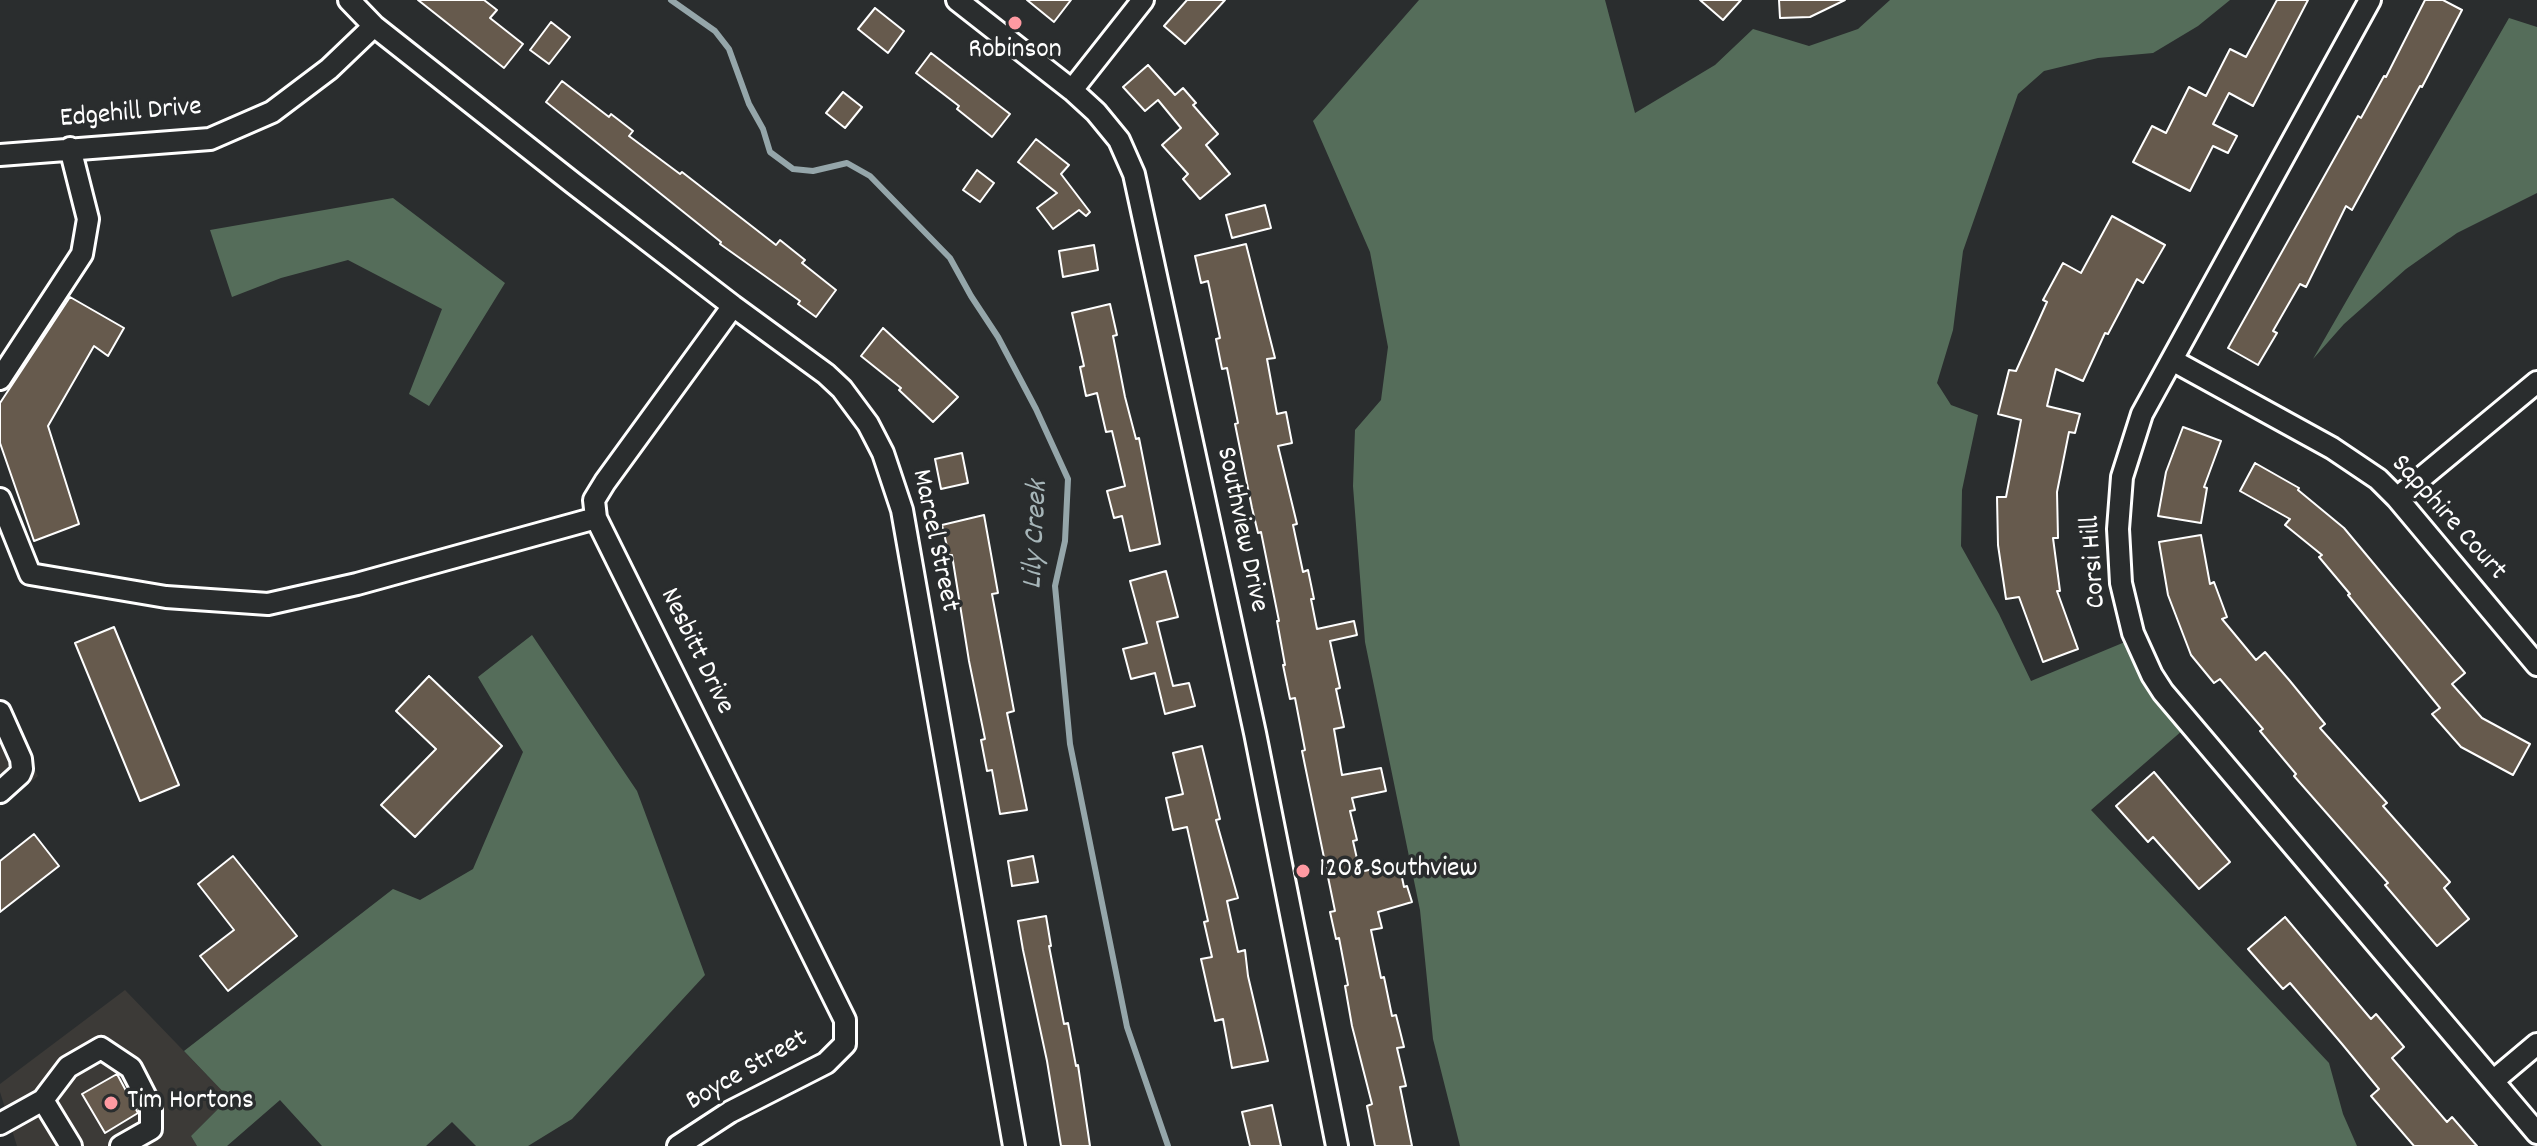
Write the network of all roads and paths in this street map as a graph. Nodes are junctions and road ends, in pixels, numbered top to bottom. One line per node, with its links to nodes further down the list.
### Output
1 (349, 0): 5 (street, Marcel Street)
2 (957, 0): 6 (street, Southview Drive)
3 (1143, 0): 6 (street)
4 (2370, 0): 10 (street, Corsi Hill)
5 (374, 26): 7 (street, Edgehill Drive); 9 (street, Marcel Street)
6 (1072, 90): 29 (street, Southview Drive)
7 (70, 148): 8 (street, Edgehill Drive); 11 (street)
8 (0, 155)
9 (733, 306): 15 (street); 28 (street, Marcel Street)
10 (2172, 360): 13 (street, Sapphire Court); 21 (street, Corsi Hill)
11 (0, 379)
12 (2537, 382): 13 (street)
13 (2397, 498): 16 (street, Sapphire Court)
14 (0, 499): 15 (street)
15 (596, 518): 19 (street, Nesbitt Drive)
16 (2537, 665)
17 (0, 712): 18 (street)
18 (0, 792)
19 (845, 1044): 27 (street, Boyce Street)
20 (2537, 1044): 21 (street)
21 (2493, 1081): 24 (street, Corsi Hill)
22 (43, 1100): 23 (street); 25 (street); 26 (street)
23 (0, 1124)
24 (2537, 1133)
25 (71, 1146)
26 (121, 1146)
27 (678, 1146)
28 (1014, 1146)
29 (1337, 1146)

